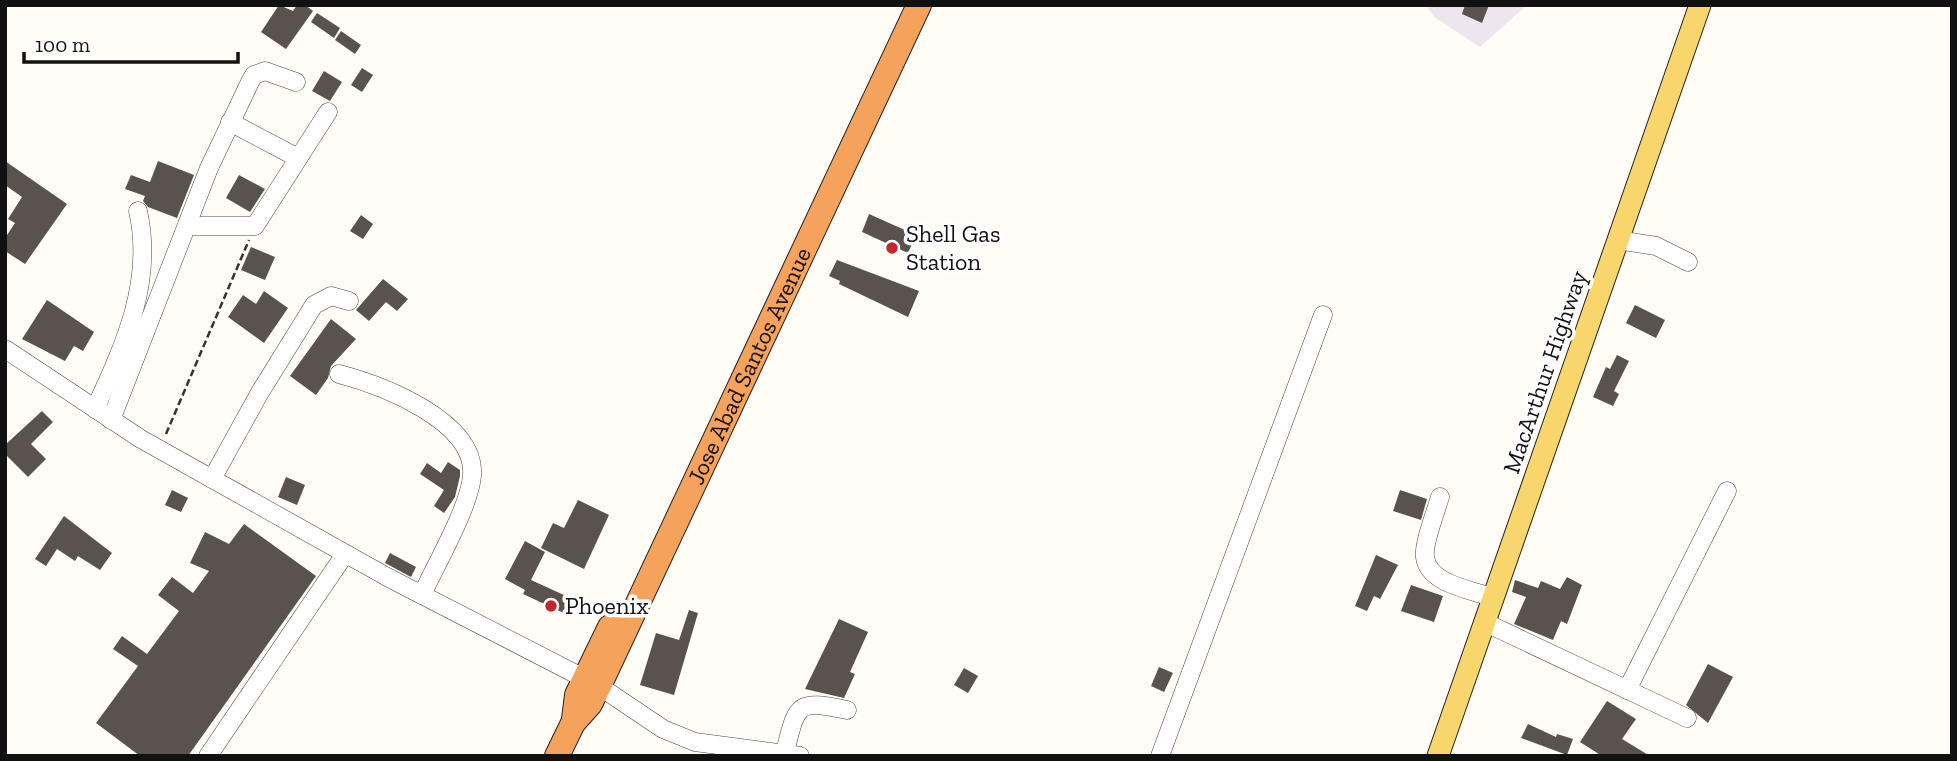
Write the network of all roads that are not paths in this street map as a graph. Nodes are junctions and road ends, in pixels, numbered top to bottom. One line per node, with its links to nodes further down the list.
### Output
1 (902, 5): 25 (highway, Jose Abad Santos Avenue)
2 (919, 5): 25 (highway, Jose Abad Santos Avenue)
3 (1700, 5): 10 (main road, MacArthur Highway)
4 (296, 82): 6 (street)
5 (328, 112): 7 (street)
6 (230, 122): 7 (street); 9 (street)
7 (298, 158): 9 (street)
8 (138, 211): 16 (street)
9 (187, 226): 17 (street)
10 (1618, 240): 11 (street); 23 (main road, MacArthur Highway)
11 (1688, 261)
12 (349, 301): 18 (street)
13 (1324, 315): 32 (street)
14 (5, 349): 16 (street)
15 (339, 374): 22 (street)
16 (95, 409): 17 (street)
17 (111, 420): 18 (street)
18 (212, 479): 21 (street)
19 (1727, 491): 26 (street)
20 (1440, 497): 23 (street)
21 (345, 554): 22 (street); 30 (street)
22 (422, 595): 25 (street)
23 (1494, 598): 24 (main road, MacArthur Highway)
24 (1484, 622): 26 (street); 33 (main road, MacArthur Highway)
25 (591, 682): 29 (street); 31 (highway, Jose Abad Santos Avenue)
26 (1627, 690): 28 (street)
27 (846, 710): 29 (street)
28 (1687, 719)
29 (792, 754)
30 (208, 756)
31 (557, 756)
32 (1160, 756)
33 (1438, 756)

